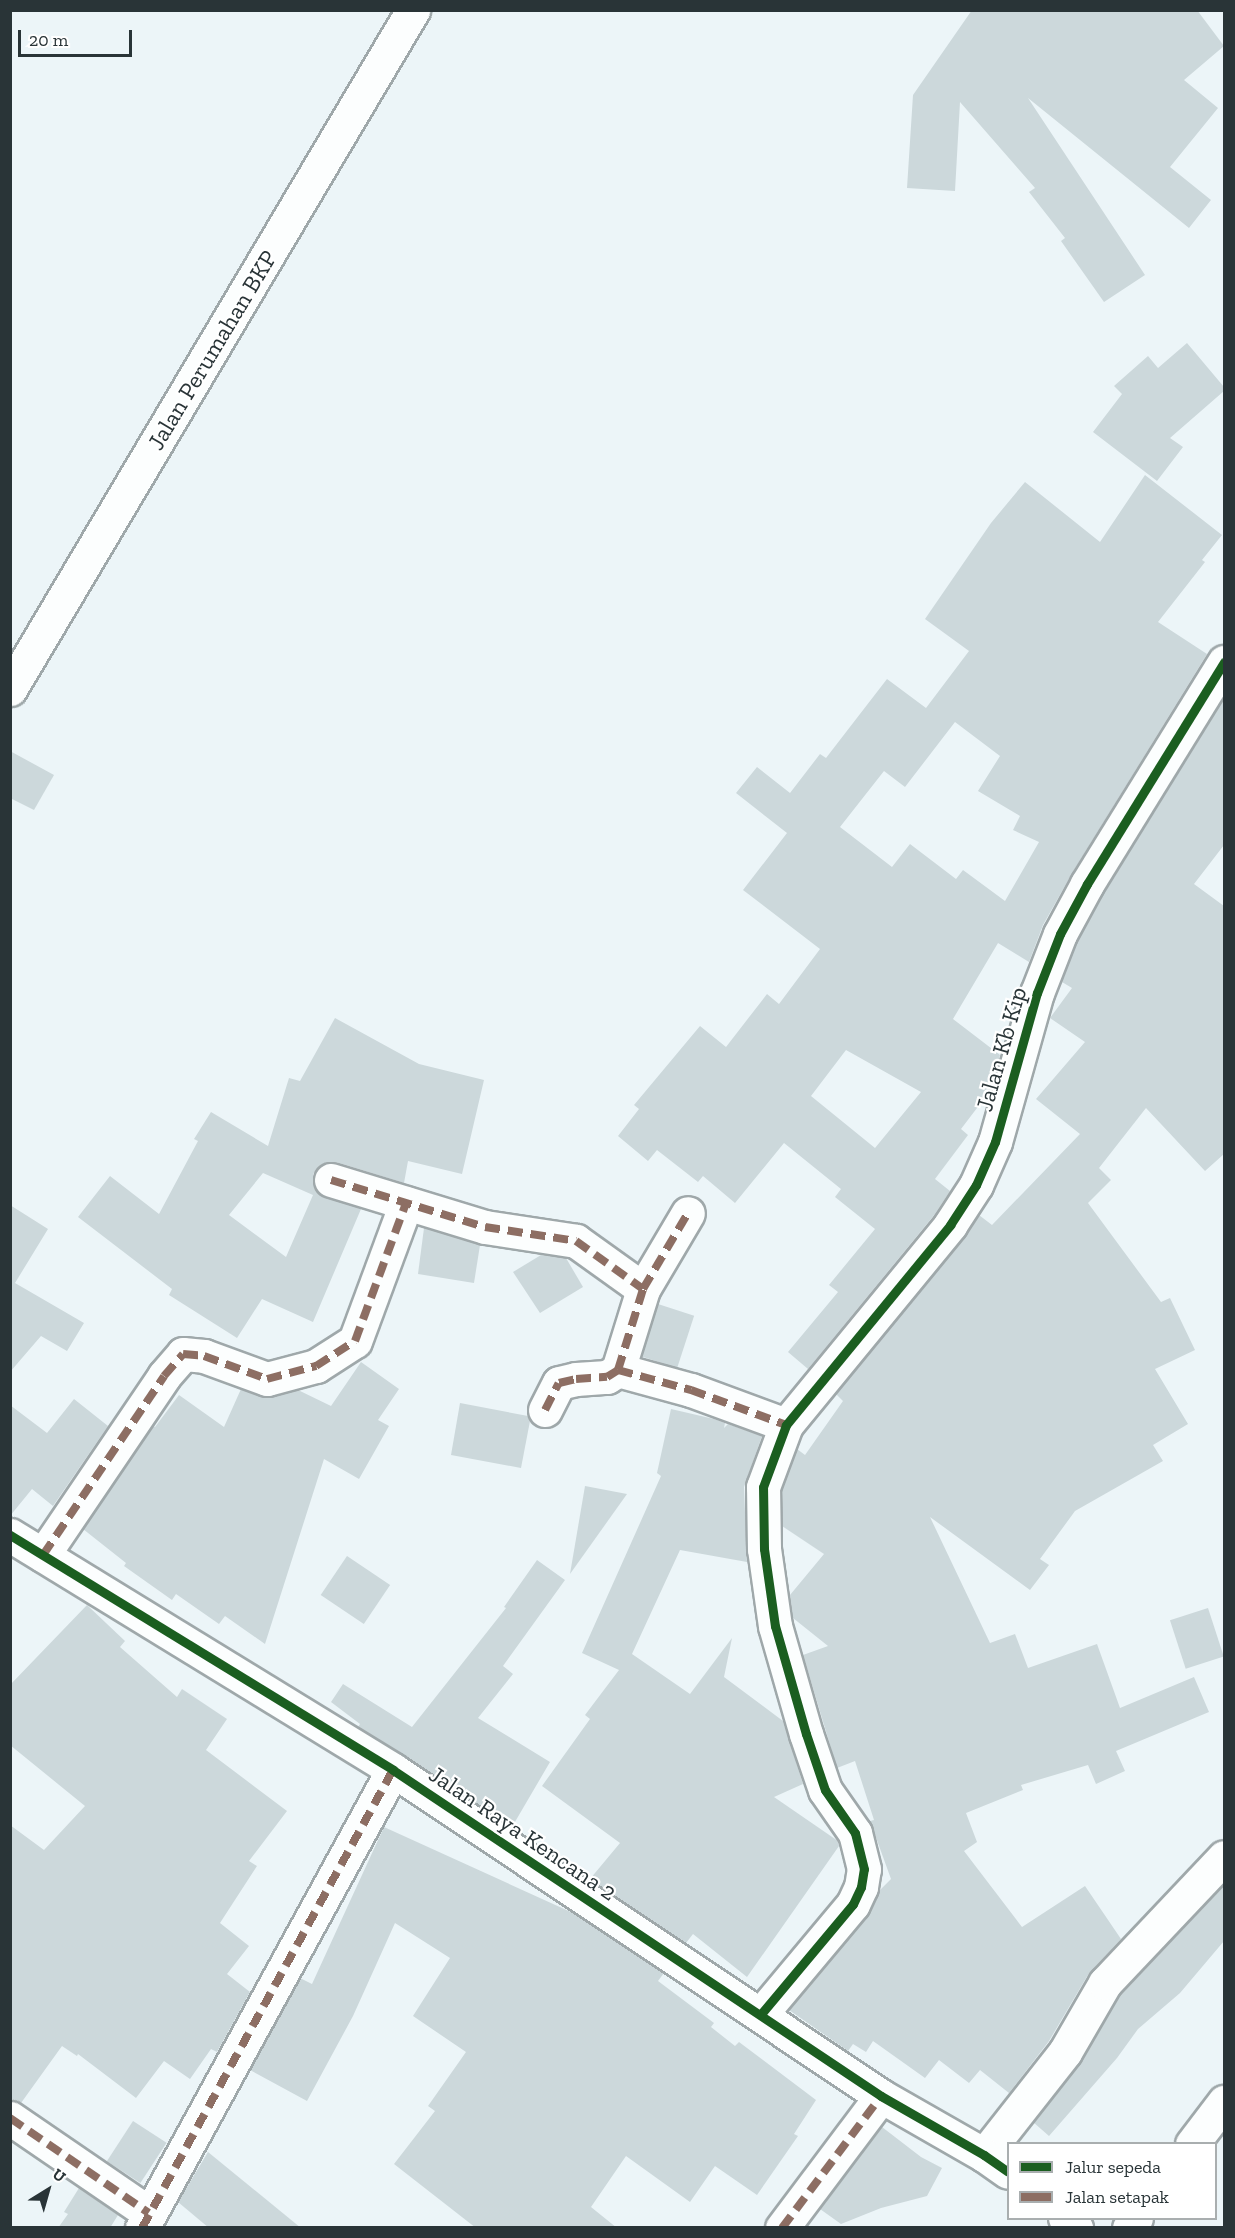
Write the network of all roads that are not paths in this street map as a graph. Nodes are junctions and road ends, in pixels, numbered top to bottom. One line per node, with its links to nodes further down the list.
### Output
1 (413, 10): 3 (street, Jalan Perumahan BKP)
2 (1224, 662): 10 (street, Jalan Kb Kip)
3 (10, 689)
4 (331, 1180): 5 (street)
5 (406, 1203): 7 (street); 12 (street)
6 (688, 1213): 7 (street)
7 (643, 1289): 8 (street)
8 (618, 1370): 9 (street); 10 (street)
9 (545, 1410)
10 (786, 1425): 15 (street, Jalan Kb Kip)
11 (10, 1535): 12 (street, Jalan Raya Kencana 2)
12 (43, 1555): 13 (street, Jalan Raya Kencana 2)
13 (393, 1770): 15 (street, Jalan Raya Kencana 2); 23 (street)
14 (1224, 1857): 19 (street)
15 (761, 2014): 16 (street, Jalan Raya Kencana 2)
16 (881, 2096): 22 (street, Jalan Raya Kencana 2); 24 (street)
17 (1224, 2102): 20 (street)
18 (10, 2118): 23 (street)
19 (1010, 2142)
20 (1194, 2142)
21 (1007, 2146): 22 (street)
22 (996, 2164)
23 (145, 2220)
24 (782, 2228)

